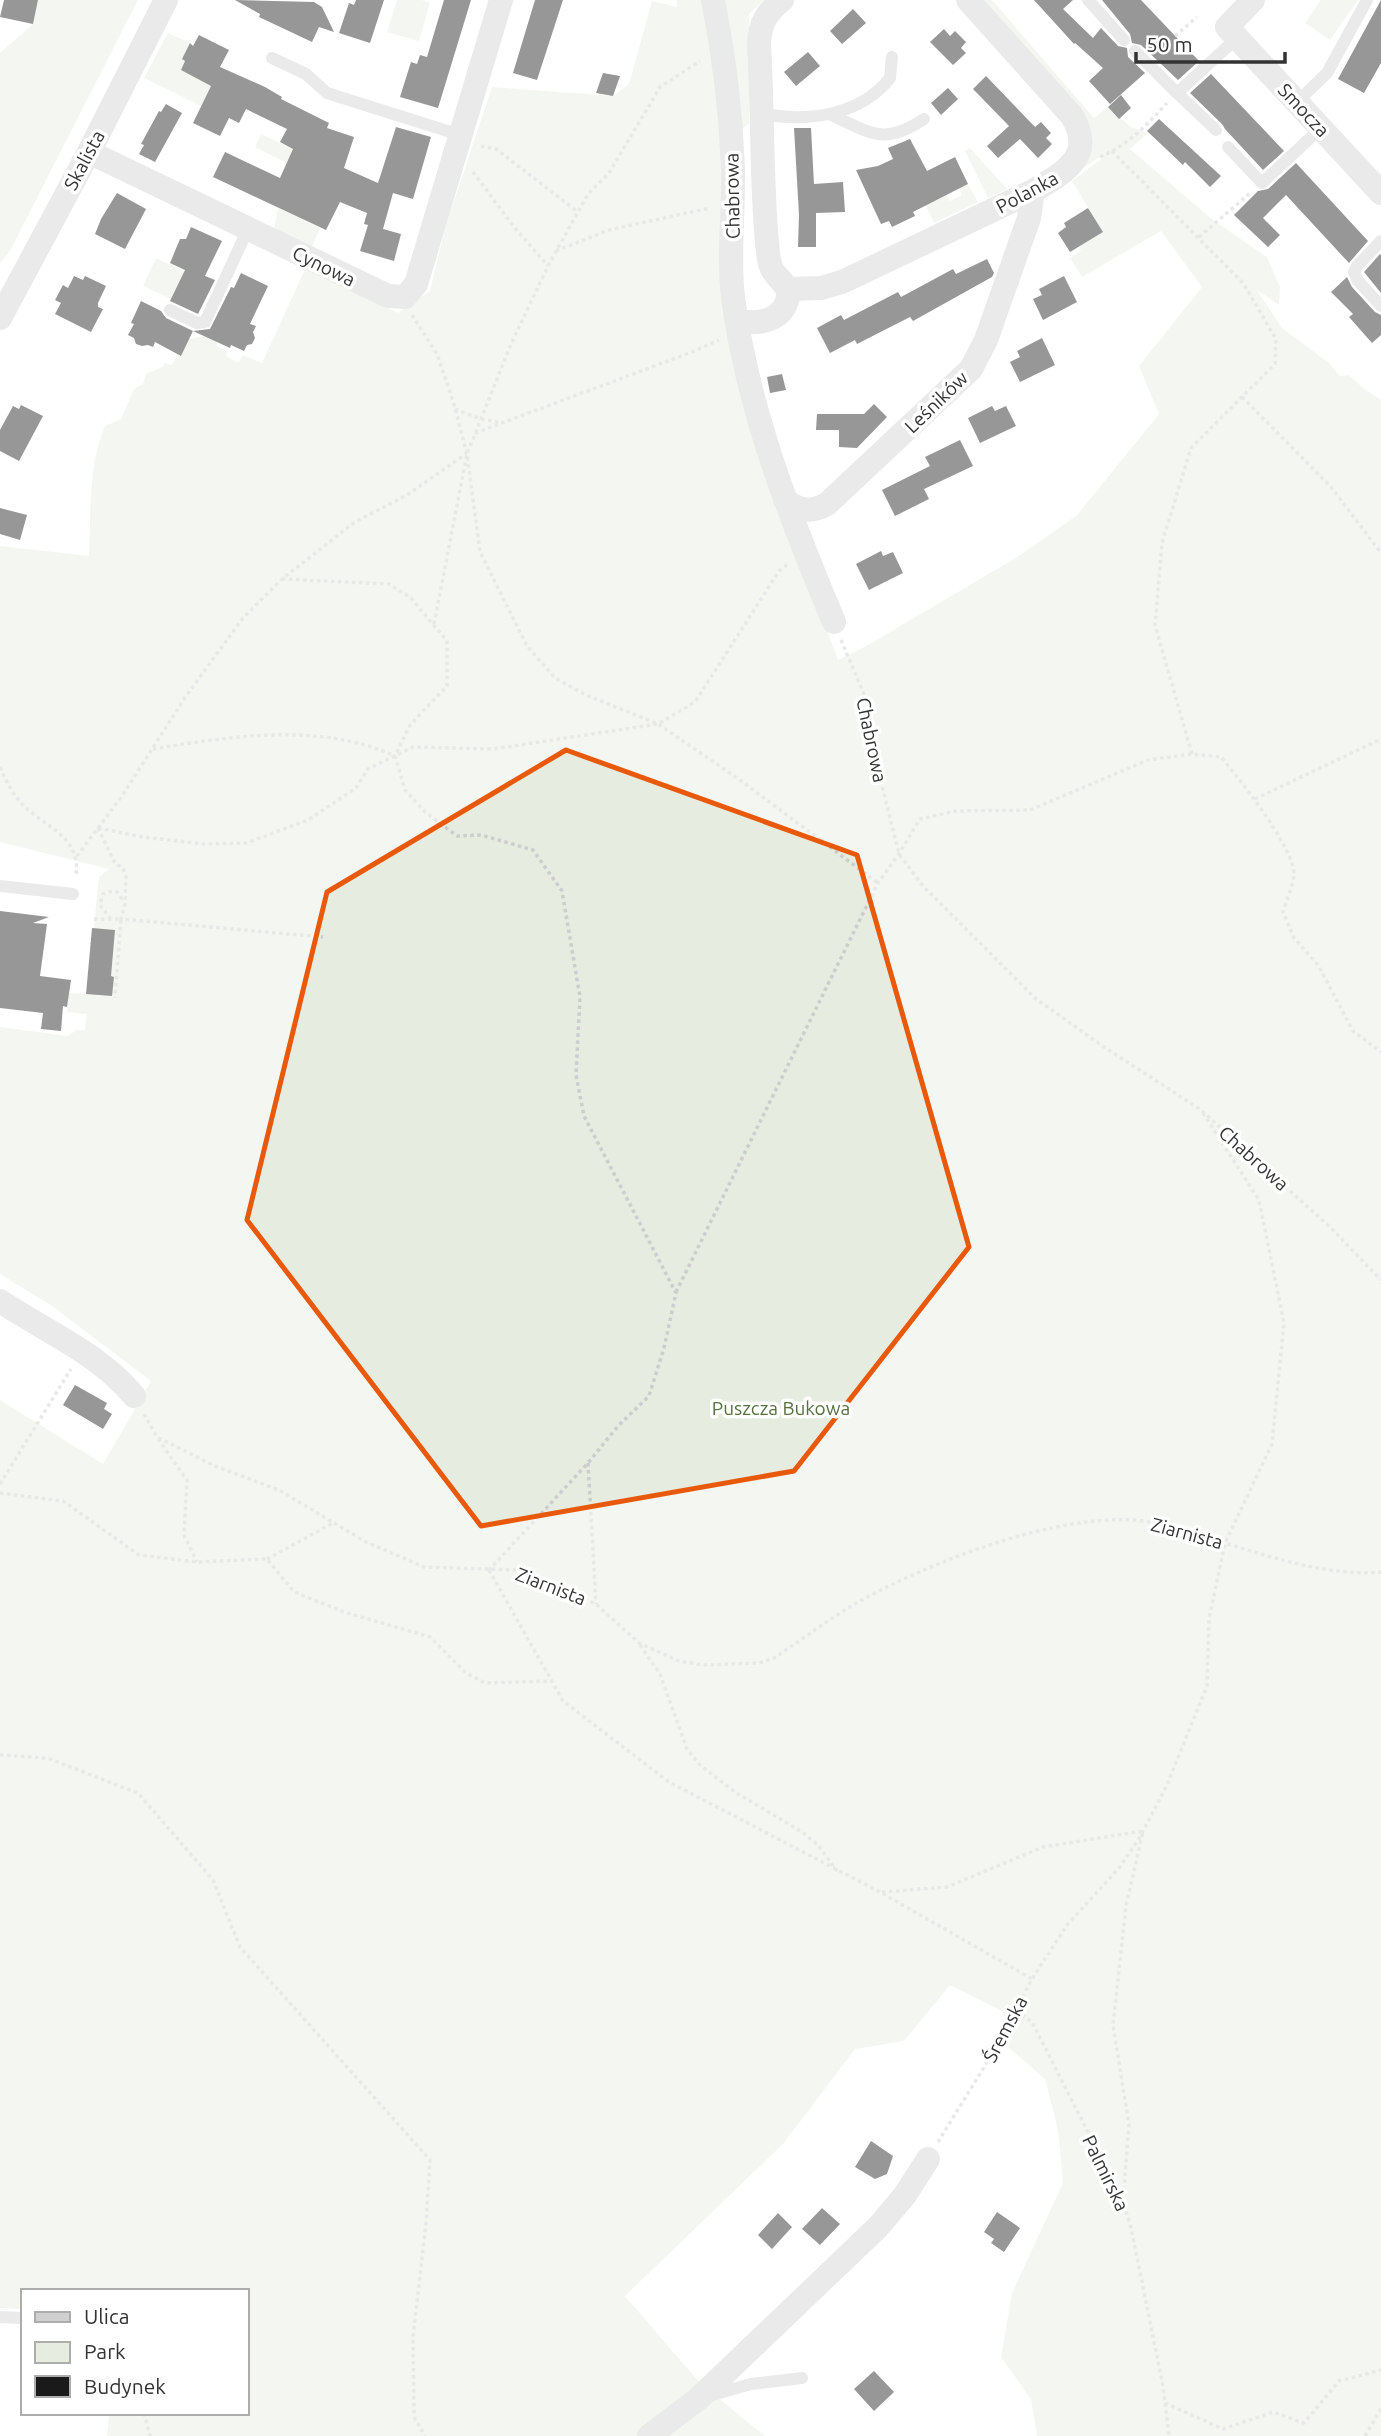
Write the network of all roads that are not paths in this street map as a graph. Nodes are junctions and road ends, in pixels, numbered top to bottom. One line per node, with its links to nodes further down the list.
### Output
1 (166, 0): 23 (street, Skalista)
2 (501, 0): 21 (street)
3 (713, 0): 32 (street, Chabrowa)
4 (782, 0): 16 (street)
5 (968, 0): 24 (street, Polanka)
6 (1088, 0): 10 (lane)
7 (1253, 0): 9 (street)
8 (1367, 0): 15 (lane)
9 (1232, 33): 14 (lane); 15 (street, Smocza)
10 (1124, 40)
11 (1135, 51): 14 (lane)
12 (892, 57): 17 (lane)
13 (272, 58): 21 (lane)
14 (1177, 93): 20 (lane)
15 (1297, 102): 19 (street, Smocza)
16 (763, 114): 17 (lane); 28 (street)
17 (829, 114): 18 (lane)
18 (924, 119)
19 (1321, 128): 22 (lane); 25 (street, Smocza)
20 (1216, 130)
21 (462, 142): 26 (street, Cynowa)
22 (1228, 147)
23 (89, 152): 26 (street, Cynowa); 31 (street, Skalista)
24 (1033, 191): 28 (street, Polanka); 33 (street, Leśników)
25 (1381, 193)
26 (248, 229): 30 (lane)
27 (1381, 241): 29 (lane)
28 (788, 289): 32 (street)
29 (1381, 306)
30 (170, 310)
31 (0, 318)
32 (738, 325): 33 (street, Chabrowa)
33 (785, 500): 34 (street, Chabrowa)
34 (834, 622)
35 (0, 886): 36 (lane)
36 (74, 894)
37 (0, 1301): 38 (street)
38 (134, 1396)
39 (928, 2159): 43 (street)
40 (0, 2317): 41 (lane)
41 (21, 2318)
42 (802, 2378): 43 (lane)
43 (698, 2399): 44 (street)
44 (649, 2436)

